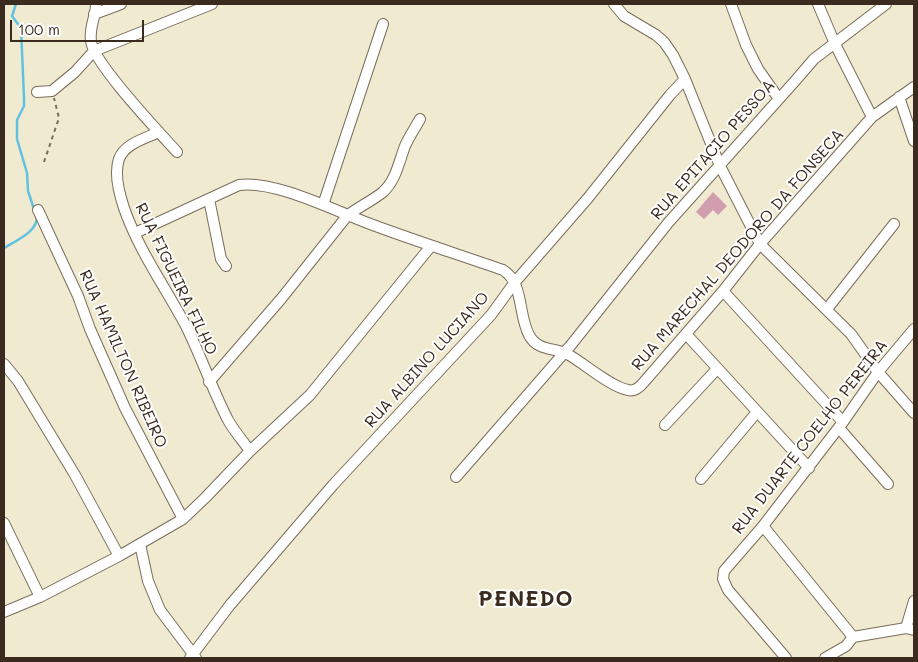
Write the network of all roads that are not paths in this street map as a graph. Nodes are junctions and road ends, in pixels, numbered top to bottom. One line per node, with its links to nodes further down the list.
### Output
1 (121, 4): 7 (street)
2 (212, 4): 10 (street)
3 (614, 4): 11 (street)
4 (731, 4): 15 (street)
5 (818, 4): 9 (street)
6 (886, 4): 9 (street, RUA EPITACIO PESSOA)
7 (95, 9): 10 (street)
8 (383, 24): 23 (street)
9 (835, 44): 15 (street, RUA EPITACIO PESSOA); 16 (street)
10 (94, 51): 13 (street); 18 (street)
11 (685, 80): 21 (street); 31 (street, RUA ALBINO LUCIANO)
12 (914, 87): 14 (street, RUA MARECHAL DEODORO DA FONSECA)
13 (37, 92)
14 (900, 97): 16 (street, RUA MARECHAL DEODORO DA FONSECA); 19 (street)
15 (779, 99): 21 (street, RUA EPITACIO PESSOA)
16 (872, 117): 28 (street, RUA MARECHAL DEODORO DA FONSECA)
17 (420, 119): 25 (street)
18 (159, 132): 20 (street); 27 (street, RUA FIGUEIRA FILHO)
19 (914, 141)
20 (177, 152)
21 (720, 166): 28 (street); 36 (street, RUA EPITACIO PESSOA)
22 (209, 199): 23 (street); 27 (street); 30 (street)
23 (323, 205): 25 (street)
24 (38, 210): 50 (street, RUA HAMILTON RIBEIRO)
25 (347, 216): 29 (street); 40 (street)
26 (894, 224): 33 (street)
27 (135, 233): 40 (street, RUA FIGUEIRA FILHO)
28 (760, 244): 32 (street, RUA MARECHAL DEODORO DA FONSECA); 33 (street)
29 (431, 246): 31 (street); 45 (street)
30 (226, 266)
31 (515, 282): 36 (street); 60 (street, RUA ALBINO LUCIANO)
32 (723, 291): 35 (street, RUA MARECHAL DEODORO DA FONSECA); 44 (street)
33 (827, 309): 39 (street)
34 (914, 329): 39 (street, RUA DUARTE COELHO PEREIRA)
35 (686, 334): 36 (street, RUA MARECHAL DEODORO DA FONSECA); 38 (street)
36 (566, 354): 47 (street)
37 (4, 364): 54 (street)
38 (717, 369): 41 (street); 43 (street)
39 (878, 372): 42 (street); 44 (street, RUA DUARTE COELHO PEREIRA)
40 (209, 382): 45 (street, RUA FIGUEIRA FILHO)
41 (757, 412): 46 (street); 48 (street)
42 (914, 413)
43 (665, 425)
44 (841, 425): 46 (street, RUA DUARTE COELHO PEREIRA); 49 (street)
45 (250, 451): 50 (street)
46 (809, 468): 52 (street, RUA DUARTE COELHO PEREIRA)
47 (456, 477)
48 (701, 480)
49 (888, 484)
50 (183, 519): 53 (street)
51 (4, 523): 55 (street)
52 (764, 526): 59 (street); 61 (street, RUA DUARTE COELHO PEREIRA)
53 (140, 544): 54 (street); 60 (street)
54 (119, 556): 55 (street)
55 (40, 597): 57 (street)
56 (914, 601): 58 (street)
57 (4, 612)
58 (910, 629): 59 (street)
59 (853, 636): 62 (street)
60 (193, 657)
61 (786, 658)
62 (825, 658)

